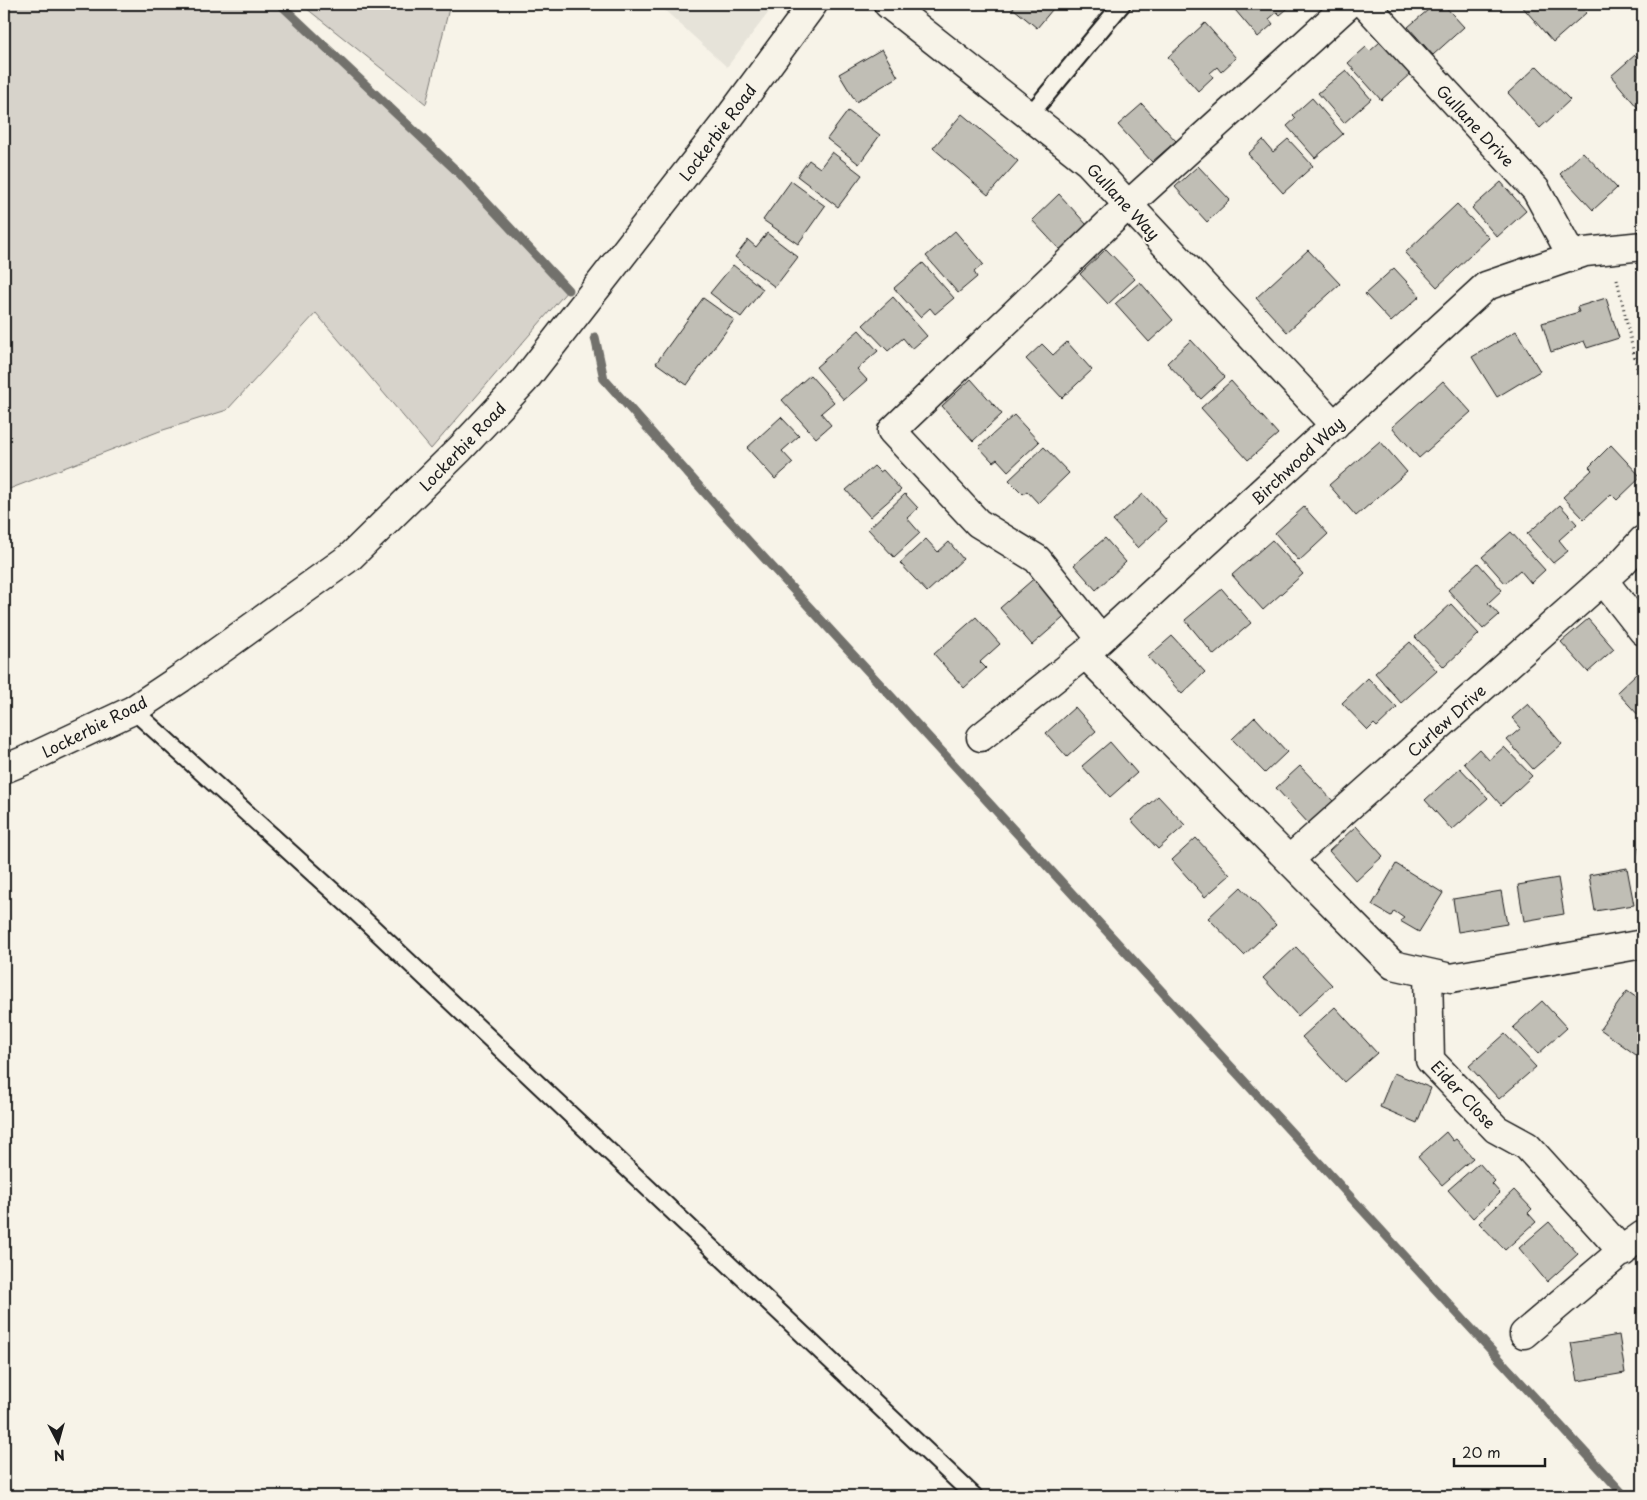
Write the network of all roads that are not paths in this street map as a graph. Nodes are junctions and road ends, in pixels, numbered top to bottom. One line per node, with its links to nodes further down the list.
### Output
1 (813, 4): 15 (street, Lockerbie Road)
2 (888, 4): 6 (street, Gullane Way)
3 (1122, 4): 6 (lane)
4 (1349, 4): 7 (street)
5 (1365, 4): 9 (street, Gullane Drive)
6 (1029, 116): 7 (street, Gullane Way)
7 (1128, 205): 10 (street, Gullane Way); 14 (street)
8 (1643, 246): 9 (street, Birchwood Way)
9 (1572, 256): 10 (street, Birchwood Way)
10 (1334, 426): 14 (street, Birchwood Way)
11 (1643, 540): 12 (street, Curlew Drive)
12 (1603, 580): 13 (street); 18 (street, Curlew Drive)
13 (1643, 631)
14 (1093, 647): 16 (street, Birchwood Way); 18 (street)
15 (133, 710): 17 (street, Lockerbie Road); 23 (lane)
16 (981, 737)
17 (4, 768)
18 (1289, 860): 20 (street)
19 (1643, 944): 20 (street)
20 (1428, 973): 21 (street, Eider Close)
21 (1633, 1244): 22 (street)
22 (1524, 1334)
23 (974, 1496)

